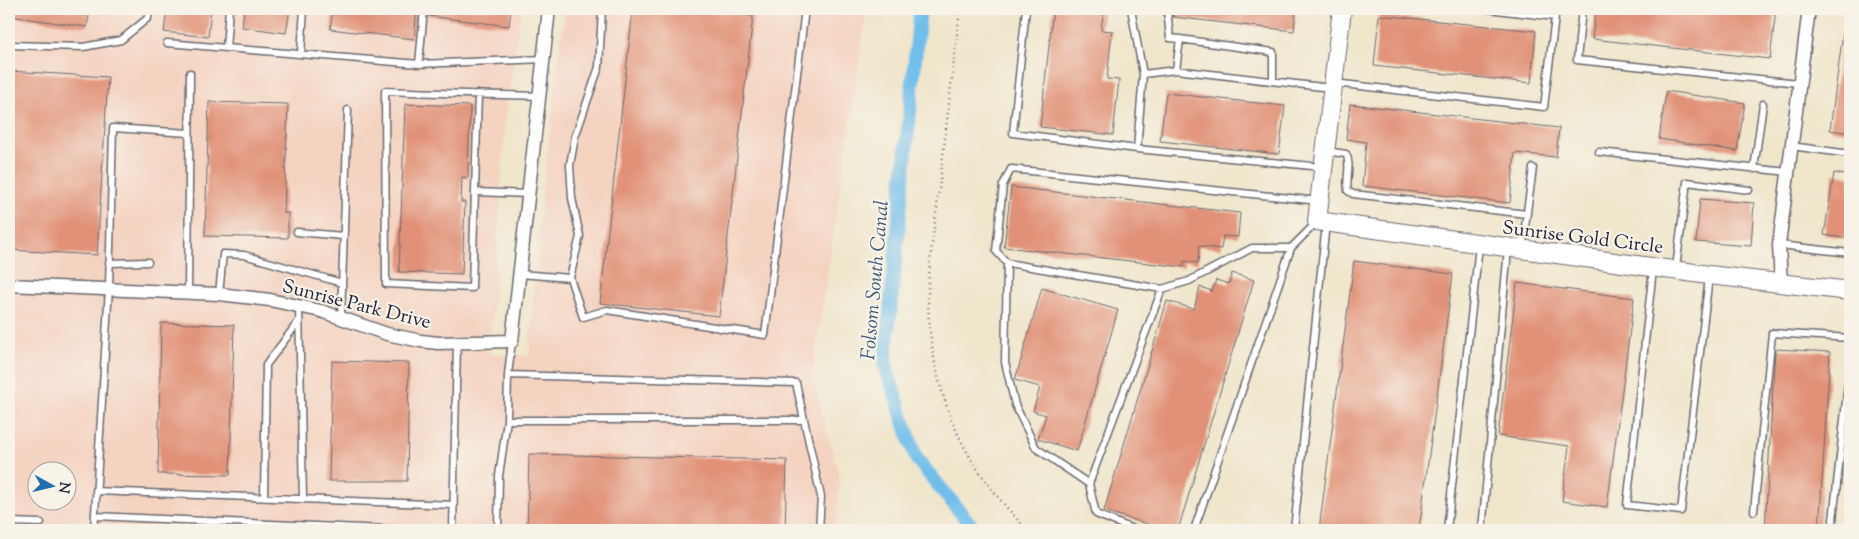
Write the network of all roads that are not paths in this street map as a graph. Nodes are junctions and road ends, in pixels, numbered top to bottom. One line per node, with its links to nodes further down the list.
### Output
1 (149, 9): 17 (lane)
2 (229, 9): 18 (lane)
3 (304, 9): 19 (lane)
4 (424, 9): 21 (lane)
5 (550, 9): 20 (street)
6 (602, 9): 61 (lane)
7 (805, 9): 61 (lane)
8 (1026, 9): 34 (lane)
9 (1131, 9): 24 (lane)
10 (1167, 9): 15 (lane)
11 (1342, 9): 27 (street)
12 (1488, 9): 27 (lane)
13 (1582, 9): 26 (lane)
14 (1808, 9): 26 (street)
15 (1180, 39): 22 (lane); 25 (lane)
16 (167, 43): 18 (lane)
17 (9, 46)
18 (226, 48): 19 (lane)
19 (301, 54): 21 (lane)
20 (544, 59): 21 (lane); 29 (street)
21 (419, 64)
22 (1176, 70): 24 (lane); 25 (lane)
23 (190, 73): 32 (lane)
24 (1143, 74): 34 (lane)
25 (1273, 81): 27 (lane)
26 (1799, 83): 33 (street)
27 (1333, 85): 37 (street)
28 (478, 94): 29 (lane); 42 (lane); 42 (lane)
29 (540, 96): 43 (street)
30 (1763, 104): 39 (lane)
31 (348, 110): 48 (lane)
32 (189, 133): 55 (lane); 68 (lane)
33 (1791, 146): 36 (lane); 40 (street)
34 (1137, 149): 37 (lane)
35 (1599, 152): 39 (lane)
36 (1850, 154)
37 (1324, 159): 44 (street); 45 (lane)
38 (1533, 168): 45 (lane)
39 (1754, 169): 40 (lane)
40 (1788, 172): 50 (street)
41 (1749, 190): 58 (lane)
42 (475, 192): 43 (lane)
43 (529, 194): 59 (street)
44 (1320, 201): 46 (street); 56 (lane)
45 (1527, 214): 52 (lane)
46 (1322, 221): 49 (street, Sunrise Gold Circle); 51 (lane); 97 (lane)
47 (297, 232): 48 (lane)
48 (343, 236): 62 (lane)
49 (1479, 245): 52 (street, Sunrise Gold Circle); 98 (lane)
50 (1779, 245): 53 (lane); 63 (street)
51 (1291, 248): 66 (lane); 96 (lane)
52 (1515, 249): 57 (street, Sunrise Gold Circle); 99 (lane)
53 (1850, 253)
54 (148, 262): 55 (lane)
55 (109, 263): 65 (lane)
56 (1007, 263): 66 (lane); 80 (lane)
57 (1653, 267): 58 (street, Sunrise Gold Circle); 60 (lane)
58 (1676, 270): 60 (street, Sunrise Gold Circle)
59 (520, 274): 61 (lane); 74 (street)
60 (1709, 275): 63 (street, Sunrise Gold Circle)
61 (570, 278)
62 (342, 283): 69 (lane); 71 (lane)
63 (1781, 283): 67 (street, Sunrise Gold Circle)
64 (9, 285): 65 (street, Sunrise Park Drive)
65 (109, 288): 68 (street, Sunrise Park Drive); 81 (lane)
66 (1162, 289): 80 (lane)
67 (1850, 290)
68 (188, 292): 69 (street, Sunrise Park Drive)
69 (219, 294): 70 (street, Sunrise Park Drive)
70 (299, 307): 71 (street, Sunrise Park Drive); 72 (lane)
71 (341, 317): 75 (street, Sunrise Park Drive)
72 (299, 321): 82 (lane); 83 (lane)
73 (1850, 338): 85 (lane)
74 (512, 341): 75 (street, Sunrise Park Drive); 77 (lane)
75 (457, 343): 84 (lane)
76 (1850, 366): 87 (lane)
77 (508, 375): 78 (lane); 79 (lane)
78 (507, 420): 79 (lane); 93 (lane)
79 (804, 420): 94 (lane)
80 (1089, 484): 95 (lane)
81 (96, 491): 82 (lane); 86 (lane)
82 (264, 497): 83 (lane)
83 (303, 499): 84 (lane)
84 (454, 504): 92 (lane)
85 (1754, 511)
86 (95, 516): 90 (lane); 91 (lane)
87 (1833, 520)
88 (9, 522): 89 (lane)
89 (41, 523)
90 (94, 530)
91 (406, 530)
92 (453, 530)
93 (498, 530)
94 (819, 530)
95 (1135, 530)
96 (1194, 530)
97 (1294, 530)
98 (1447, 530)
99 (1482, 530)

